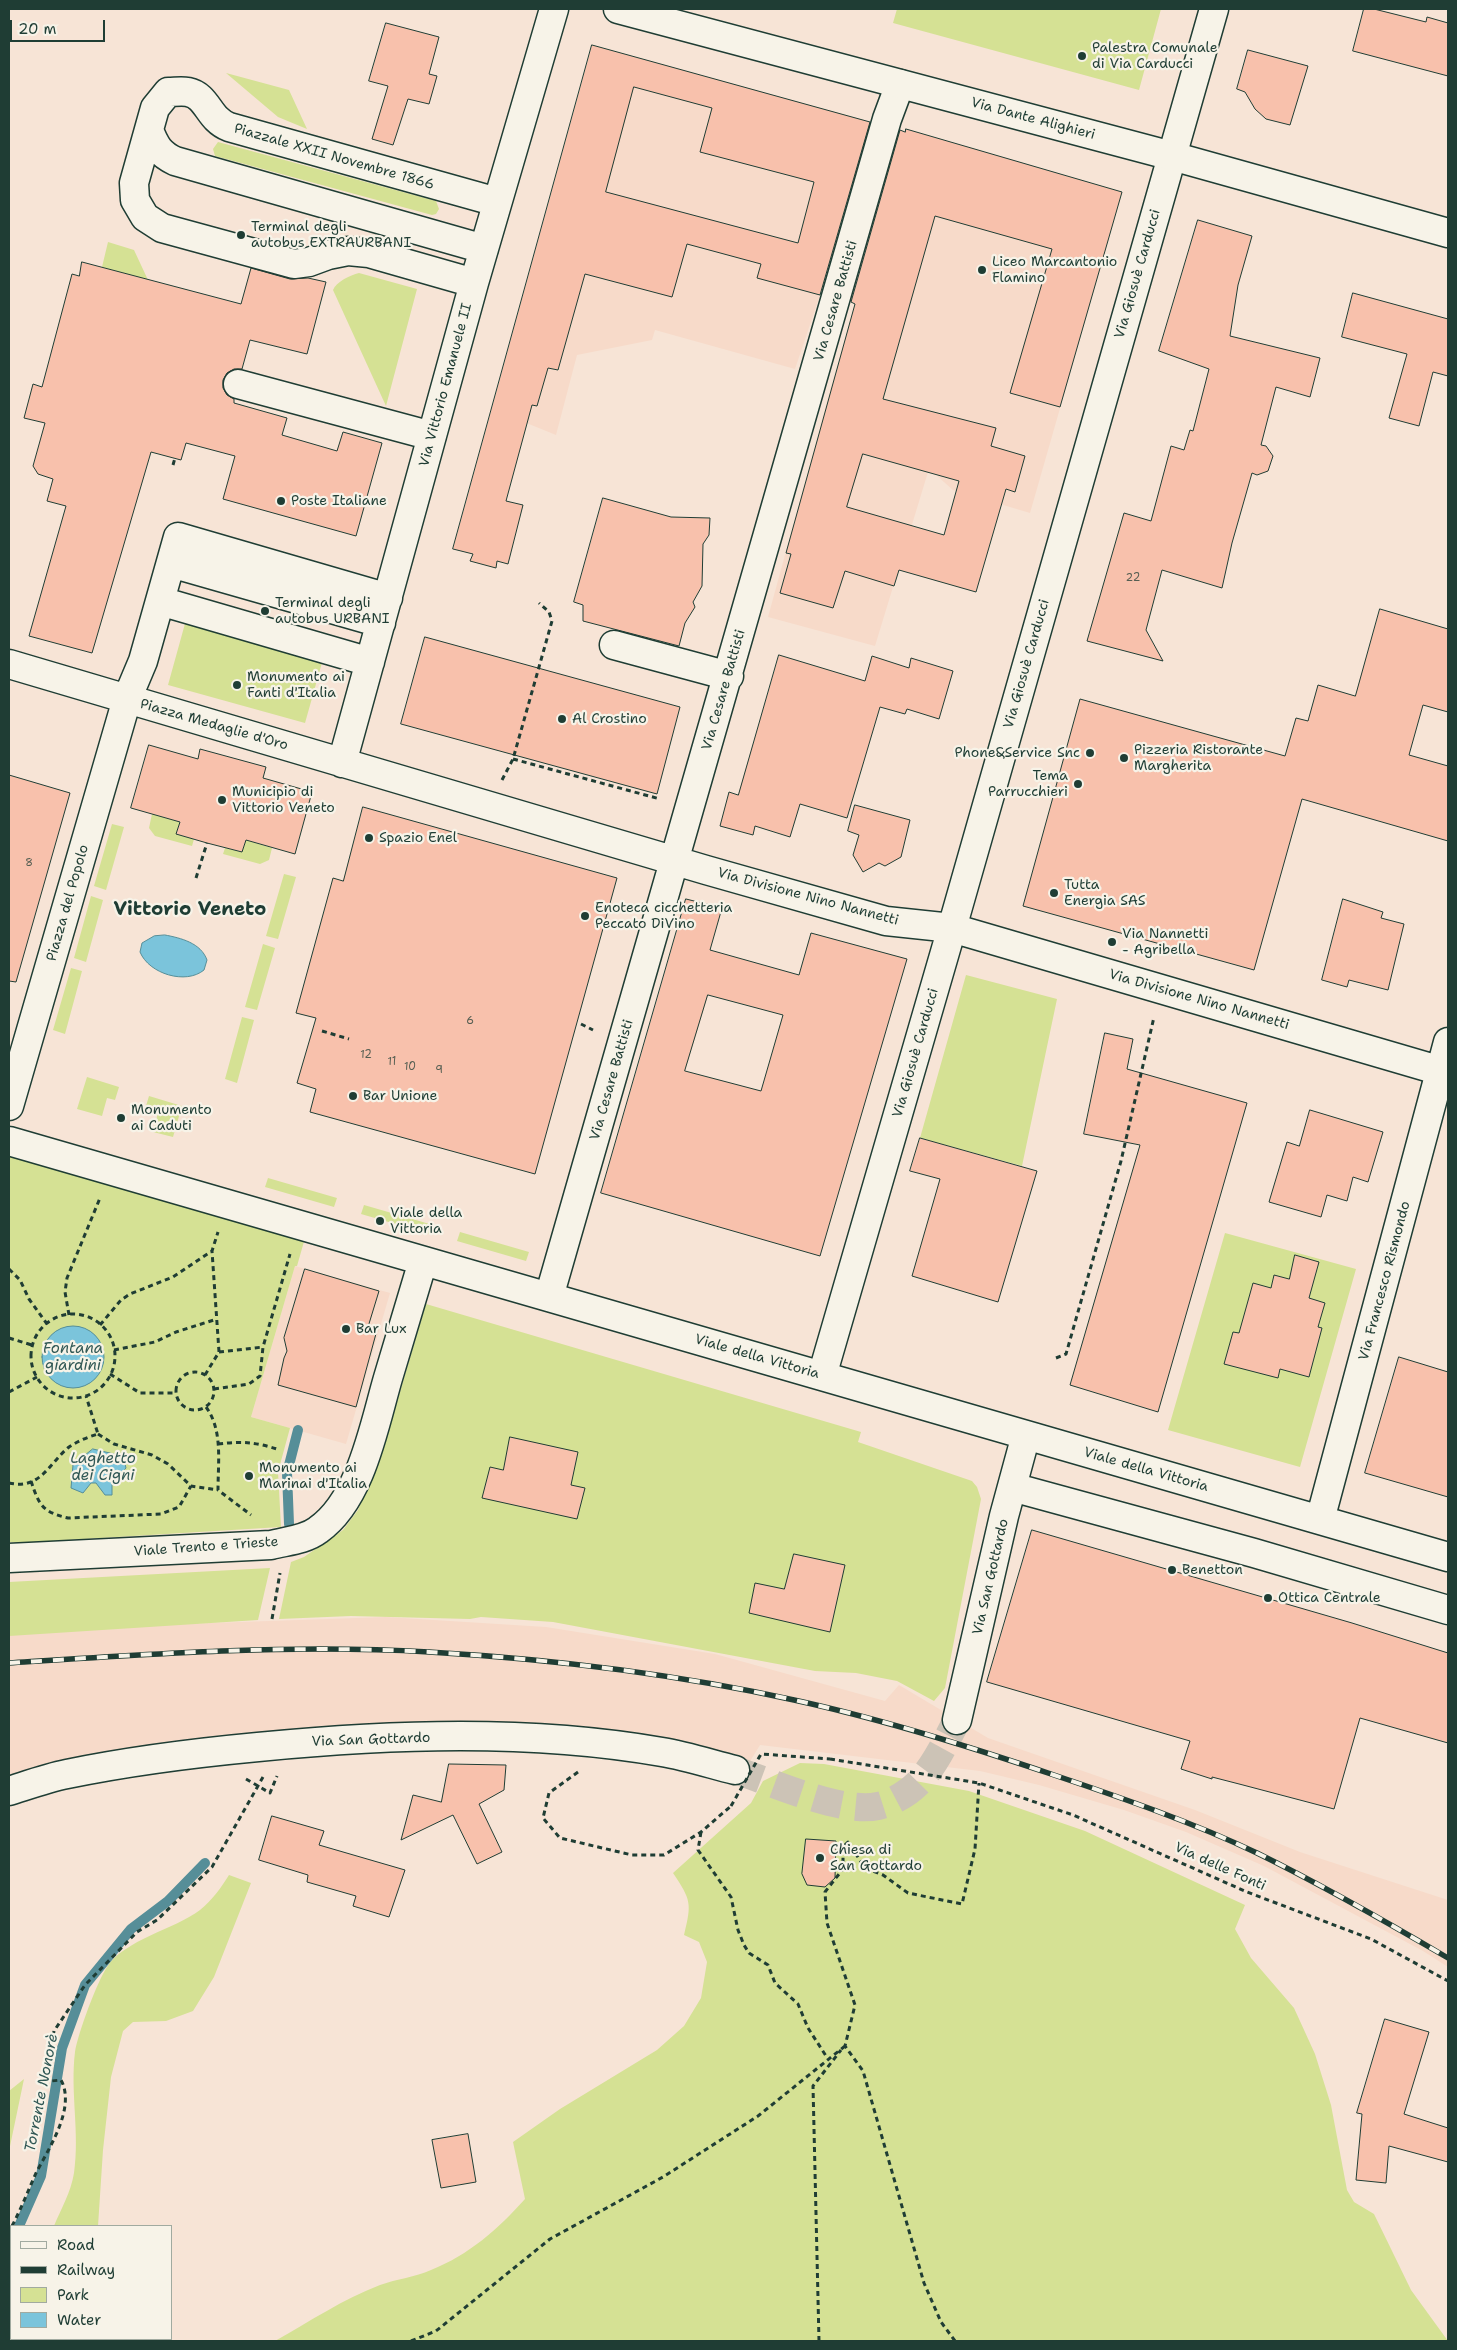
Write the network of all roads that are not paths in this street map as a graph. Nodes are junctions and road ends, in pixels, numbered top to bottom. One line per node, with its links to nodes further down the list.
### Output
1 (554, 9): 7 (street, Via Vittorio Emanuele II)
2 (618, 9): 4 (street, Via Dante Alighieri)
3 (1214, 9): 6 (street, Via Giosuè Carducci)
4 (900, 84): 6 (street, Via Dante Alighieri); 19 (street, Via Cesare Battisti)
5 (149, 130): 7 (street, Piazzale XXII Novembre 1866); 9 (street); 10 (street, Piazzale XXII Novembre 1866)
6 (1172, 156): 8 (street, Via Dante Alighieri); 23 (street, Via Giosuè Carducci)
7 (497, 202): 9 (street, Via Vittorio Emanuele II)
8 (1448, 233)
9 (484, 249): 10 (street, Via Vittorio Emanuele II)
10 (474, 283): 12 (street, Via Vittorio Emanuele II)
11 (238, 384): 12 (street)
12 (432, 436): 15 (street, Via Vittorio Emanuele II)
13 (171, 563): 14 (street, Piazza Medaglie d'Oro); 15 (street); 15 (street, Piazza Medaglie d'Oro)
14 (160, 601): 17 (street); 20 (street, Piazza Medaglie d'Oro)
15 (385, 610): 17 (street, Via Vittorio Emanuele II)
16 (614, 645): 19 (street)
17 (370, 662): 21 (street, Via Vittorio Emanuele II)
18 (9, 664): 20 (street)
19 (729, 676): 22 (street, Via Cesare Battisti)
20 (127, 699): 21 (street, Piazza Medaglie d'Oro); 26 (street, Piazza del Popolo)
21 (342, 763): 22 (street, Via Divisione Nino Nannetti)
22 (674, 861): 23 (street, Via Divisione Nino Nannetti); 29 (street, Via Cesare Battisti)
23 (952, 928): 25 (street, Via Divisione Nino Nannetti); 30 (street, Via Giosuè Carducci)
24 (1448, 1042): 25 (street, Via Francesco Rismondo)
25 (1444, 1072): 33 (street, Via Francesco Rismondo)
26 (9, 1106)
27 (9, 1141): 28 (street, Viale della Vittoria)
28 (423, 1261): 29 (street, Viale della Vittoria); 35 (street, Viale Trento e Trieste)
29 (549, 1297): 30 (street, Viale della Vittoria)
30 (822, 1376): 31 (street, Viale della Vittoria)
31 (1026, 1435): 32 (street, Via San Gottardo); 33 (street, Viale della Vittoria)
32 (1012, 1487): 36 (street); 37 (street, Via San Gottardo)
33 (1320, 1520): 34 (street, Viale della Vittoria)
34 (1448, 1557)
35 (9, 1558)
36 (1448, 1610)
37 (957, 1720)
38 (735, 1770): 39 (street, Via San Gottardo)
39 (9, 1791)

